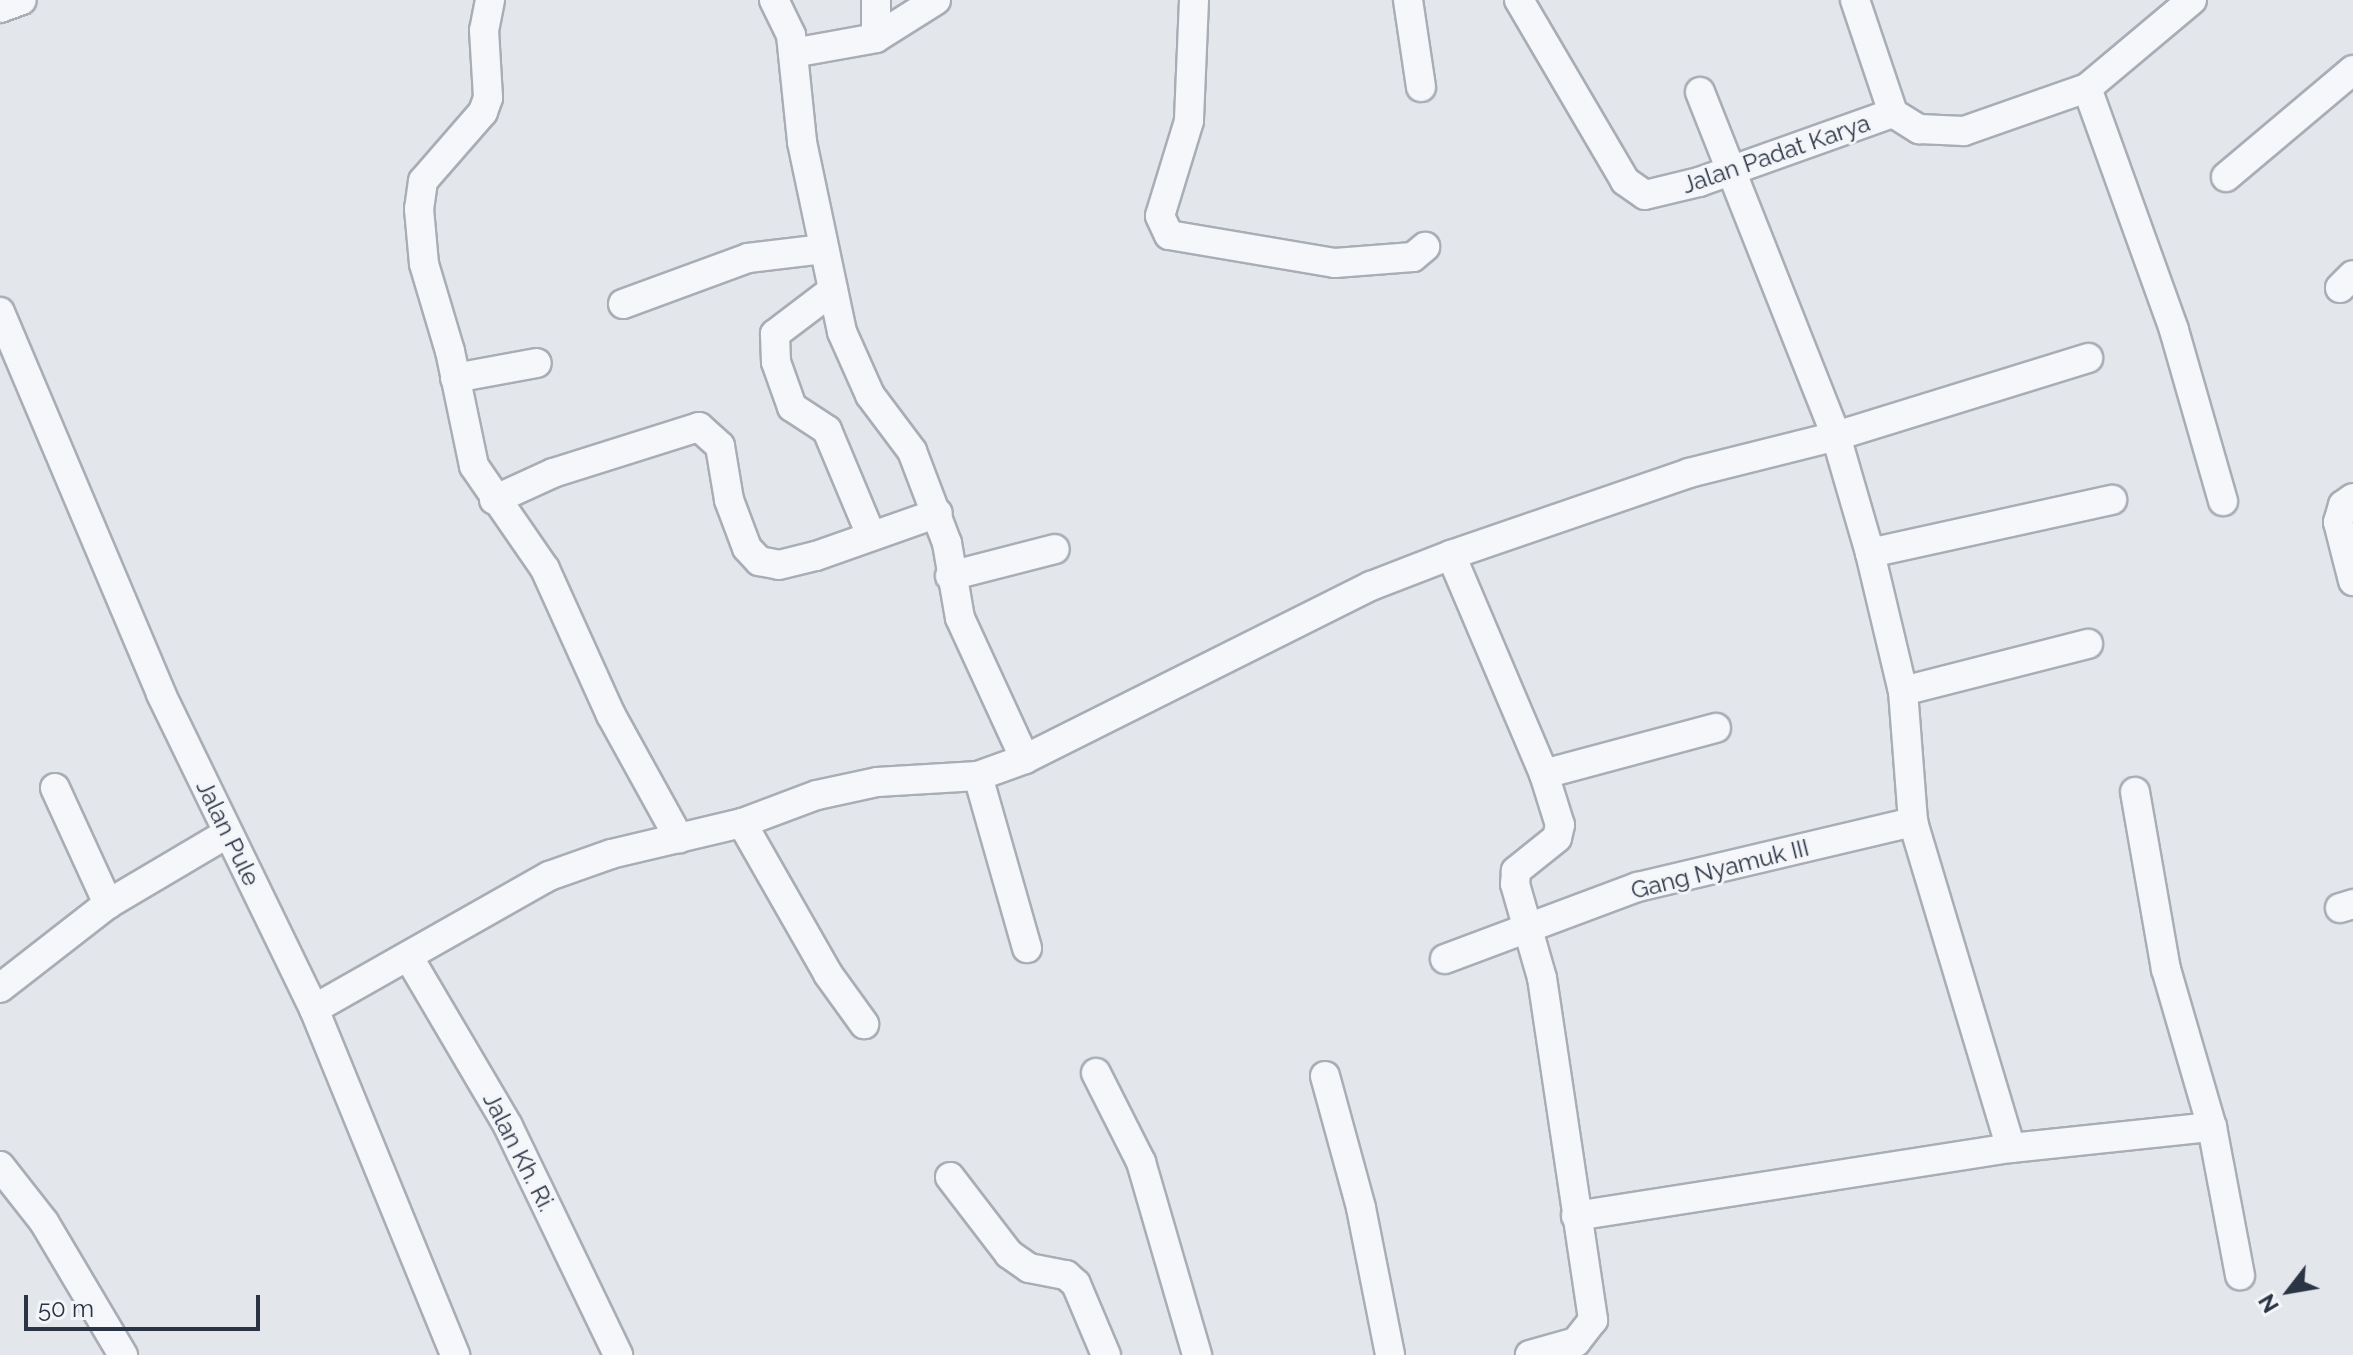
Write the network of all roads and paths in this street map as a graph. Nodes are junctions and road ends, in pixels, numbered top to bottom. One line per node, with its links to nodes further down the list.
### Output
1 (22, 0): 11 (street)
2 (490, 0): 28 (street)
3 (774, 0): 13 (street)
4 (876, 0): 12 (street)
5 (936, 0): 12 (street)
6 (1194, 0): 21 (street)
7 (1408, 0): 15 (street)
8 (1519, 0): 19 (street, Jalan Padat Karya)
9 (1855, 0): 18 (street)
10 (2192, 0): 16 (street, Jalan Padat Karya)
11 (0, 8)
12 (876, 38): 13 (street)
13 (793, 53): 22 (street)
14 (2353, 70): 20 (street)
15 (1421, 87)
16 (2087, 88): 18 (street, Jalan Padat Karya); 33 (street)
17 (1700, 92): 19 (street)
18 (1893, 113): 19 (street, Jalan Padat Karya)
19 (1732, 171): 29 (street)
20 (2226, 177)
21 (1425, 247)
22 (823, 249): 23 (street); 24 (street)
23 (833, 290): 34 (street); 35 (street)
24 (623, 304)
25 (0, 312): 51 (street, Jalan Pule)
26 (2088, 358): 29 (street)
27 (537, 363): 28 (street)
28 (455, 378): 31 (street)
29 (1836, 436): 37 (street); 38 (street)
30 (2353, 498): 40 (street)
31 (494, 500): 35 (street); 52 (street)
32 (2112, 500): 37 (street)
33 (2223, 501)
34 (938, 513): 35 (street); 39 (street)
35 (871, 535)
36 (1055, 549): 39 (street)
37 (1870, 553): 42 (street)
38 (1451, 555): 44 (street); 45 (street)
39 (950, 576): 44 (street)
40 (2353, 581)
41 (2088, 644): 42 (street)
42 (1903, 691): 49 (street)
43 (1716, 728): 45 (street)
44 (1025, 759): 46 (street)
45 (1544, 774): 54 (street)
46 (978, 776): 50 (street); 55 (street)
47 (55, 788): 53 (street)
48 (2135, 792): 63 (street)
49 (1913, 822): 54 (street, Gang Nyamuk III); 64 (street)
50 (742, 823): 52 (street); 60 (street)
51 (228, 833): 53 (street); 59 (street, Jalan Pule)
52 (679, 838): 56 (street)
53 (108, 904): 58 (street)
54 (1531, 928): 57 (street, Gang Nyamuk III); 67 (street)
55 (1027, 948)
56 (408, 956): 59 (street); 71 (street, Jalan Kh. Ri.)
57 (1445, 959)
58 (0, 988)
59 (314, 1009): 70 (street, Jalan Pule)
60 (864, 1024)
61 (1096, 1073): 73 (street)
62 (1325, 1076): 74 (street)
63 (2212, 1127): 64 (street); 68 (street)
64 (2011, 1148): 67 (street)
65 (0, 1166): 69 (street)
66 (950, 1177): 72 (street)
67 (1576, 1216): 75 (street)
68 (2240, 1275)
69 (123, 1355)
70 (455, 1355)
71 (618, 1355)
72 (1106, 1355)
73 (1197, 1355)
74 (1390, 1355)
75 (1530, 1355)

